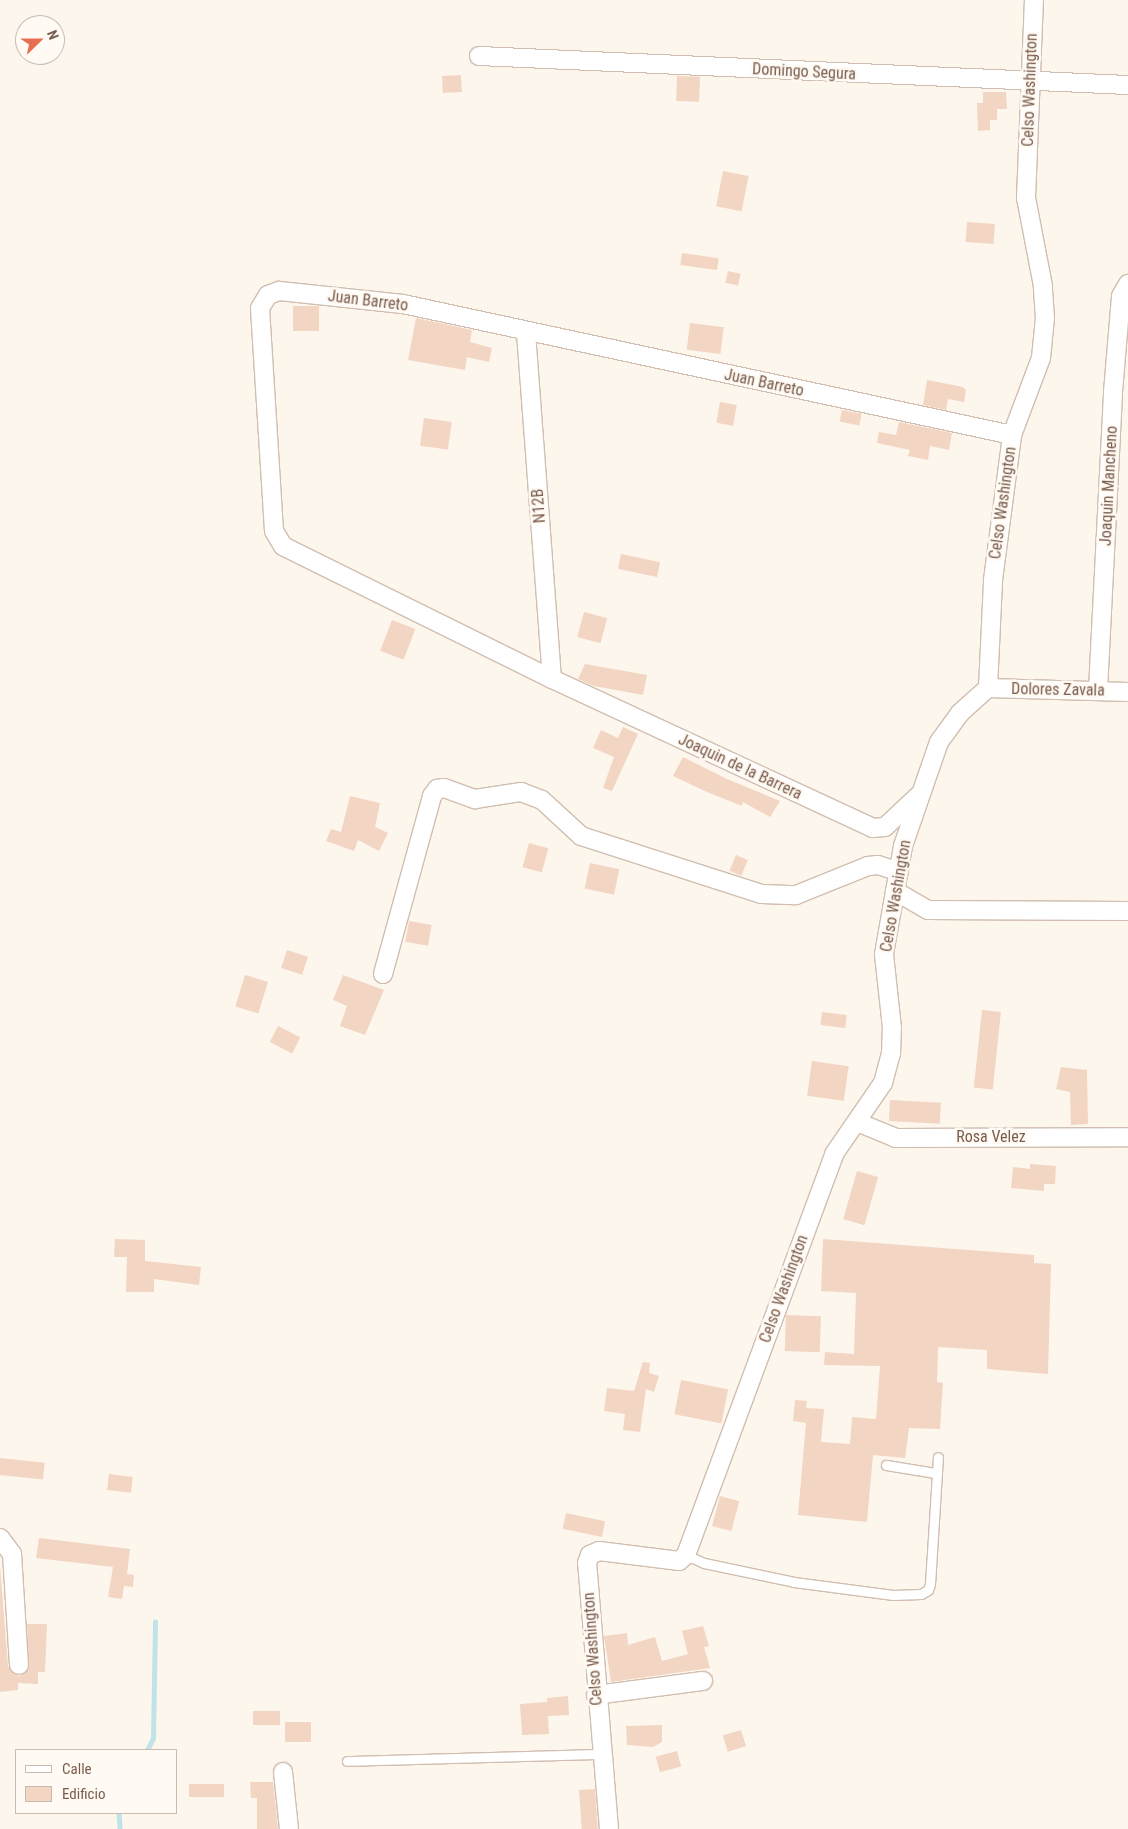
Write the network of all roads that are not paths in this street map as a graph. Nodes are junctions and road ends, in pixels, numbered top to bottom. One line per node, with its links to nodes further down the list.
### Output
1 (1034, 0): 3 (street, Celso Washington)
2 (479, 56): 3 (street, Domingo Segura)
3 (1030, 82): 4 (street, Domingo Segura); 7 (street, Celso Washington)
4 (1128, 85)
5 (1128, 284): 10 (street, Joaquin Mancheno)
6 (526, 333): 7 (street, Juan Barreto); 8 (street, N12B); 8 (street, Juan Barreto)
7 (1012, 435): 9 (street, Celso Washington)
8 (552, 679): 12 (street, Joaquin de la Barrera)
9 (988, 688): 10 (street, Dolores Zavala); 12 (street, Celso Washington)
10 (1098, 690): 11 (street, Dolores Zavala)
11 (1128, 692)
12 (920, 793): 13 (street, Celso Washington)
13 (898, 872): 14 (street, Celso Washington); 16 (street)
14 (895, 891): 15 (street); 17 (street, Celso Washington)
15 (1128, 911)
16 (383, 974)
17 (857, 1122): 18 (street, Rosa Velez); 23 (street, Celso Washington)
18 (1128, 1137)
19 (938, 1457): 21 (lane)
20 (886, 1464): 21 (lane)
21 (935, 1474): 23 (lane)
22 (0, 1538): 24 (street)
23 (686, 1555): 26 (street, Celso Washington)
24 (19, 1665)
25 (704, 1680): 26 (street)
26 (596, 1695): 27 (street, Celso Washington)
27 (601, 1754): 28 (lane); 31 (street, Celso Washington)
28 (348, 1761)
29 (283, 1772): 30 (street)
30 (289, 1829)
31 (609, 1829)

